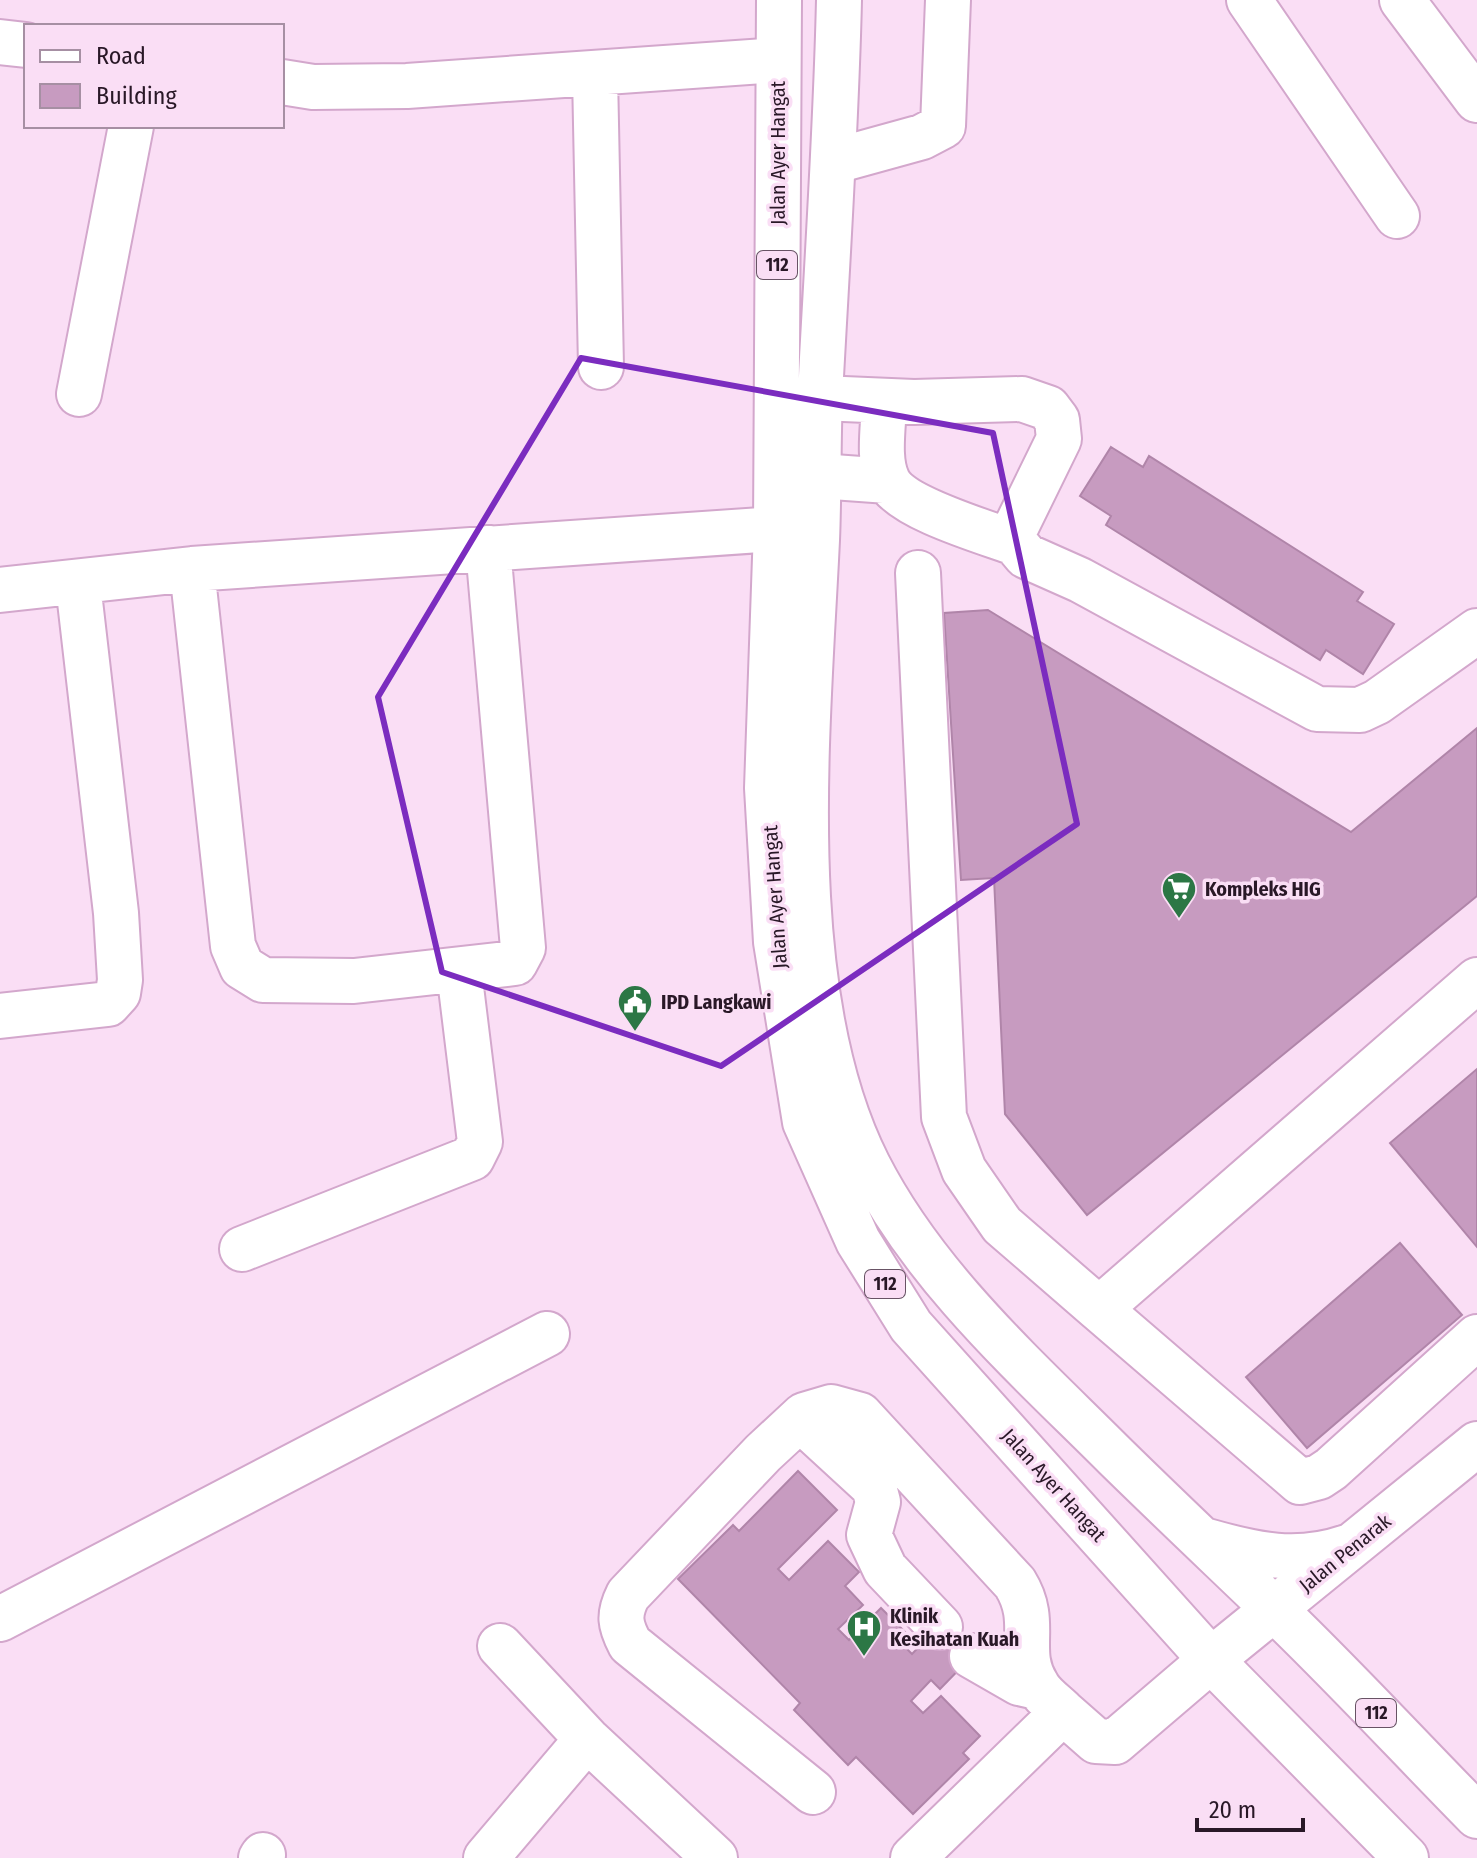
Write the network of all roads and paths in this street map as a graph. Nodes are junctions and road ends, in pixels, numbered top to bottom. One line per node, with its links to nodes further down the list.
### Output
1 (779, 0): 8 (main road, Jalan Ayer Hangat / 112)
2 (839, 0): 13 (main road, Jalan Ayer Hangat / 112)
3 (948, 0): 13 (main road)
4 (1249, 0): 14 (main road)
5 (1402, 0): 11 (main road)
6 (0, 42): 7 (main road)
7 (24, 45)
8 (778, 60): 9 (main road); 21 (main road, Jalan Ayer Hangat / 112)
9 (595, 75): 10 (main road); 15 (main road)
10 (284, 82)
11 (1477, 100)
12 (131, 128): 16 (main road)
13 (835, 161): 17 (main road, Jalan Ayer Hangat / 112)
14 (1397, 216)
15 (601, 367)
16 (79, 394)
17 (820, 398): 18 (main road); 19 (main road, Jalan Ayer Hangat / 112)
18 (884, 401): 20 (main road); 22 (main road)
19 (819, 476): 20 (main road); 21 (main road, Jalan Ayer Hangat / 112)
20 (888, 481): 22 (main road)
21 (796, 531): 23 (main road); 38 (main road, Jalan Ayer Hangat / 112); 45 (main road, Jalan Ayer Hangat / 112)
22 (1015, 543): 28 (main road)
23 (488, 548): 24 (main road); 29 (main road)
24 (192, 569): 26 (main road); 29 (main road)
25 (918, 573): 33 (main road)
26 (78, 584): 27 (main road); 31 (main road)
27 (0, 590)
28 (1477, 631)
29 (459, 971): 32 (main road)
30 (1477, 980): 33 (main road)
31 (0, 1016)
32 (242, 1249)
33 (1099, 1309): 35 (main road)
34 (547, 1334): 41 (main road)
35 (1477, 1337)
36 (800, 1419): 42 (main road); 47 (main road); 49 (main road)
37 (1477, 1444): 39 (main road, Jalan Penarak)
38 (1197, 1538): 39 (main road); 40 (main road, Jalan Ayer Hangat / 112)
39 (1356, 1544): 40 (main road, Jalan Penarak); 46 (main road)
40 (1275, 1610): 45 (main road, Jalan Penarak); 46 (main road, Jalan Ayer Hangat / 112)
41 (0, 1619)
42 (940, 1627)
43 (500, 1646): 48 (main road)
44 (972, 1656): 47 (main road)
45 (1211, 1660): 47 (main road, Jalan Penarak); 54 (main road, Jalan Ayer Hangat / 112)
46 (1338, 1673): 50 (main road, Jalan Ayer Hangat / 112)
47 (1050, 1699): 53 (main road)
48 (587, 1739): 51 (main road); 52 (main road)
49 (813, 1792)
50 (1477, 1816)
51 (486, 1858)
52 (715, 1858)
53 (913, 1858)
54 (1406, 1858)

